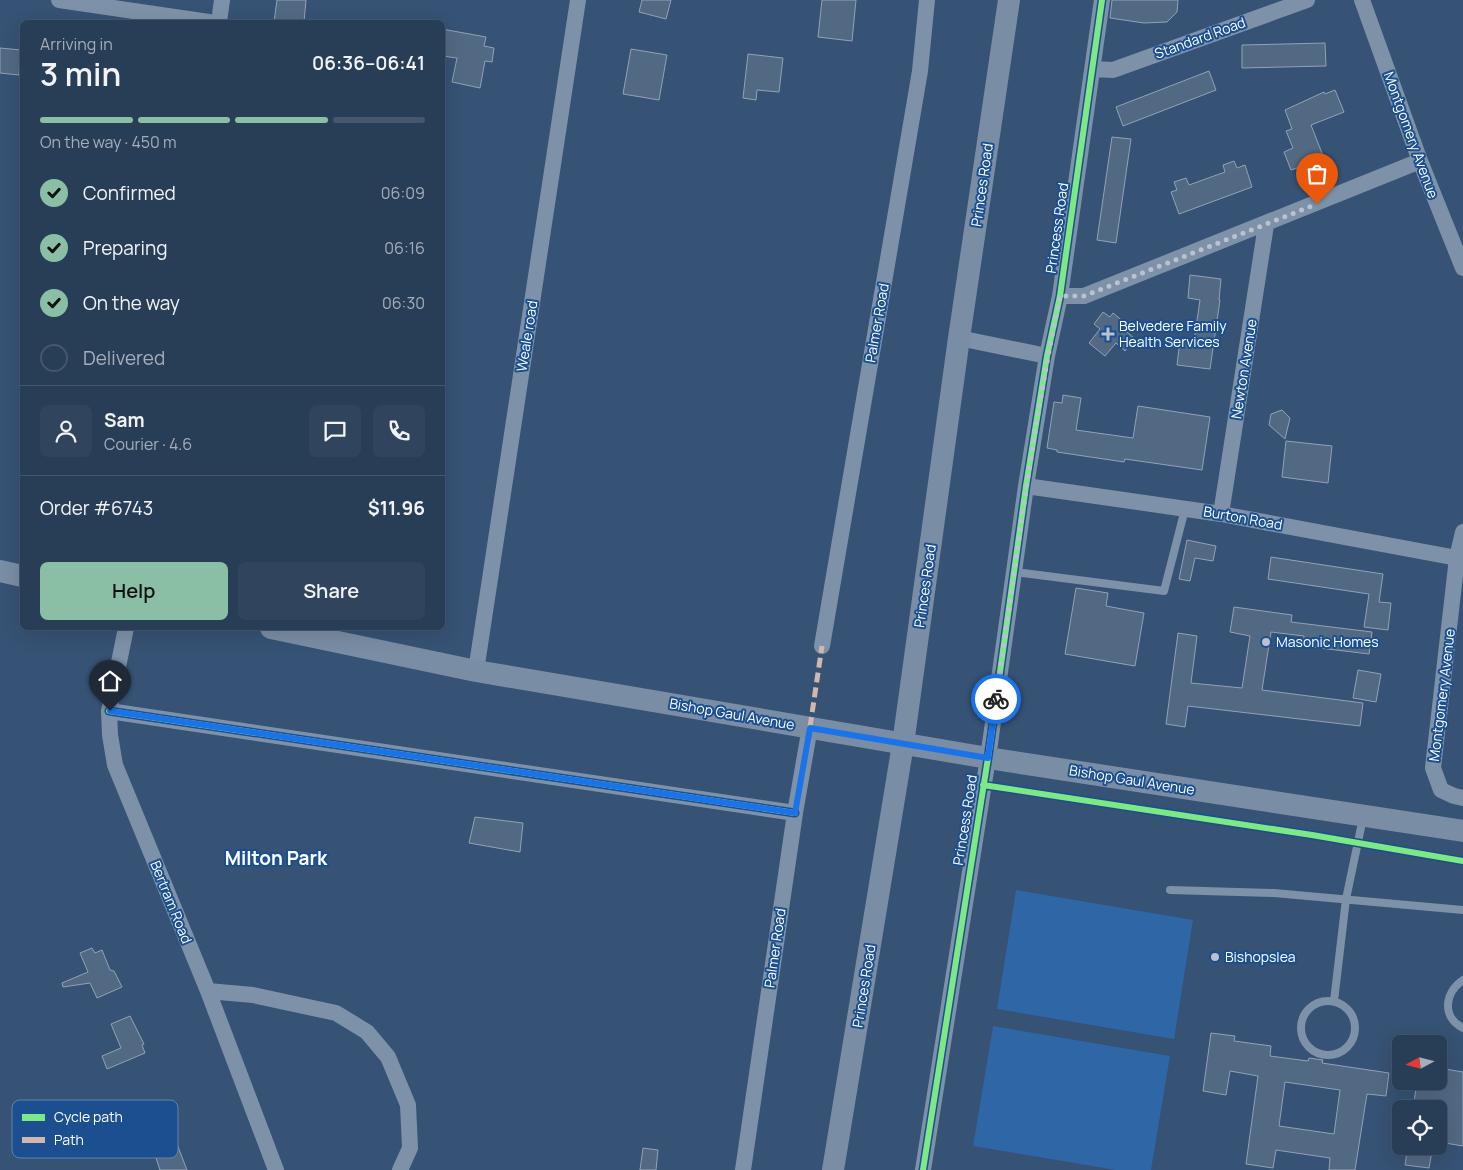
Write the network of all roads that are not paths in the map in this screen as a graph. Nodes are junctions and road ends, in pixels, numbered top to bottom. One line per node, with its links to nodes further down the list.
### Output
1 (59, 0): 9 (street)
2 (222, 0): 10 (street)
3 (578, 0): 29 (street, Weale road)
4 (927, 0): 28 (street, Palmer Road)
5 (1009, 0): 16 (main road, Princes Road)
6 (1102, 0): 11 (street, Princess Road)
7 (1307, 0): 11 (street, Standard Road)
8 (1362, 0): 12 (street, Montgomery Avenue)
9 (195, 20)
10 (219, 20)
11 (1093, 69): 15 (street, Princess Road)
12 (1420, 161): 13 (street); 14 (street, Montgomery Avenue)
13 (1266, 224): 15 (street); 20 (street, Newton Avenue)
14 (1463, 268)
15 (1060, 296): 17 (street, Princess Road)
16 (959, 338): 17 (street); 32 (main road, Princes Road)
17 (1047, 356): 18 (street, Princess Road)
18 (1026, 486): 19 (street, Burton Road); 24 (street, Princess Road)
19 (1184, 509): 20 (street, Burton Road); 24 (lane)
20 (1221, 514): 22 (street, Burton Road)
21 (1463, 532): 22 (street, Montgomery Avenue)
22 (1458, 558): 34 (street, Montgomery Avenue)
23 (0, 571): 25 (main road)
24 (1014, 572): 33 (street, Princess Road)
25 (20, 576)
26 (126, 630): 30 (street, Bertram Road)
27 (281, 630): 29 (main road, Bishop Gaul Avenue)
28 (822, 646)
29 (476, 671): 31 (main road, Bishop Gaul Avenue)
30 (110, 711): 35 (street); 42 (street, Bertram Road)
31 (810, 728): 32 (main road, Bishop Gaul Avenue); 35 (street, Palmer Road)
32 (904, 744): 33 (main road, Bishop Gaul Avenue); 48 (main road, Princes Road)
33 (988, 758): 36 (main road, Bishop Gaul Avenue); 49 (street, Princess Road)
34 (1463, 798)
35 (795, 813): 47 (street, Palmer Road)
36 (1364, 815): 37 (main road, Bishop Gaul Avenue); 39 (lane)
37 (1463, 830)
38 (1170, 890): 39 (lane)
39 (1346, 899): 40 (lane); 43 (lane)
40 (1463, 910)
41 (1463, 980): 44 (lane)
42 (208, 991): 45 (street, Bertram Road); 46 (street)
43 (1334, 1001): 43 (lane)
44 (1463, 1028)
45 (276, 1170)
46 (400, 1170)
47 (743, 1170)
48 (833, 1170)
49 (923, 1170)

